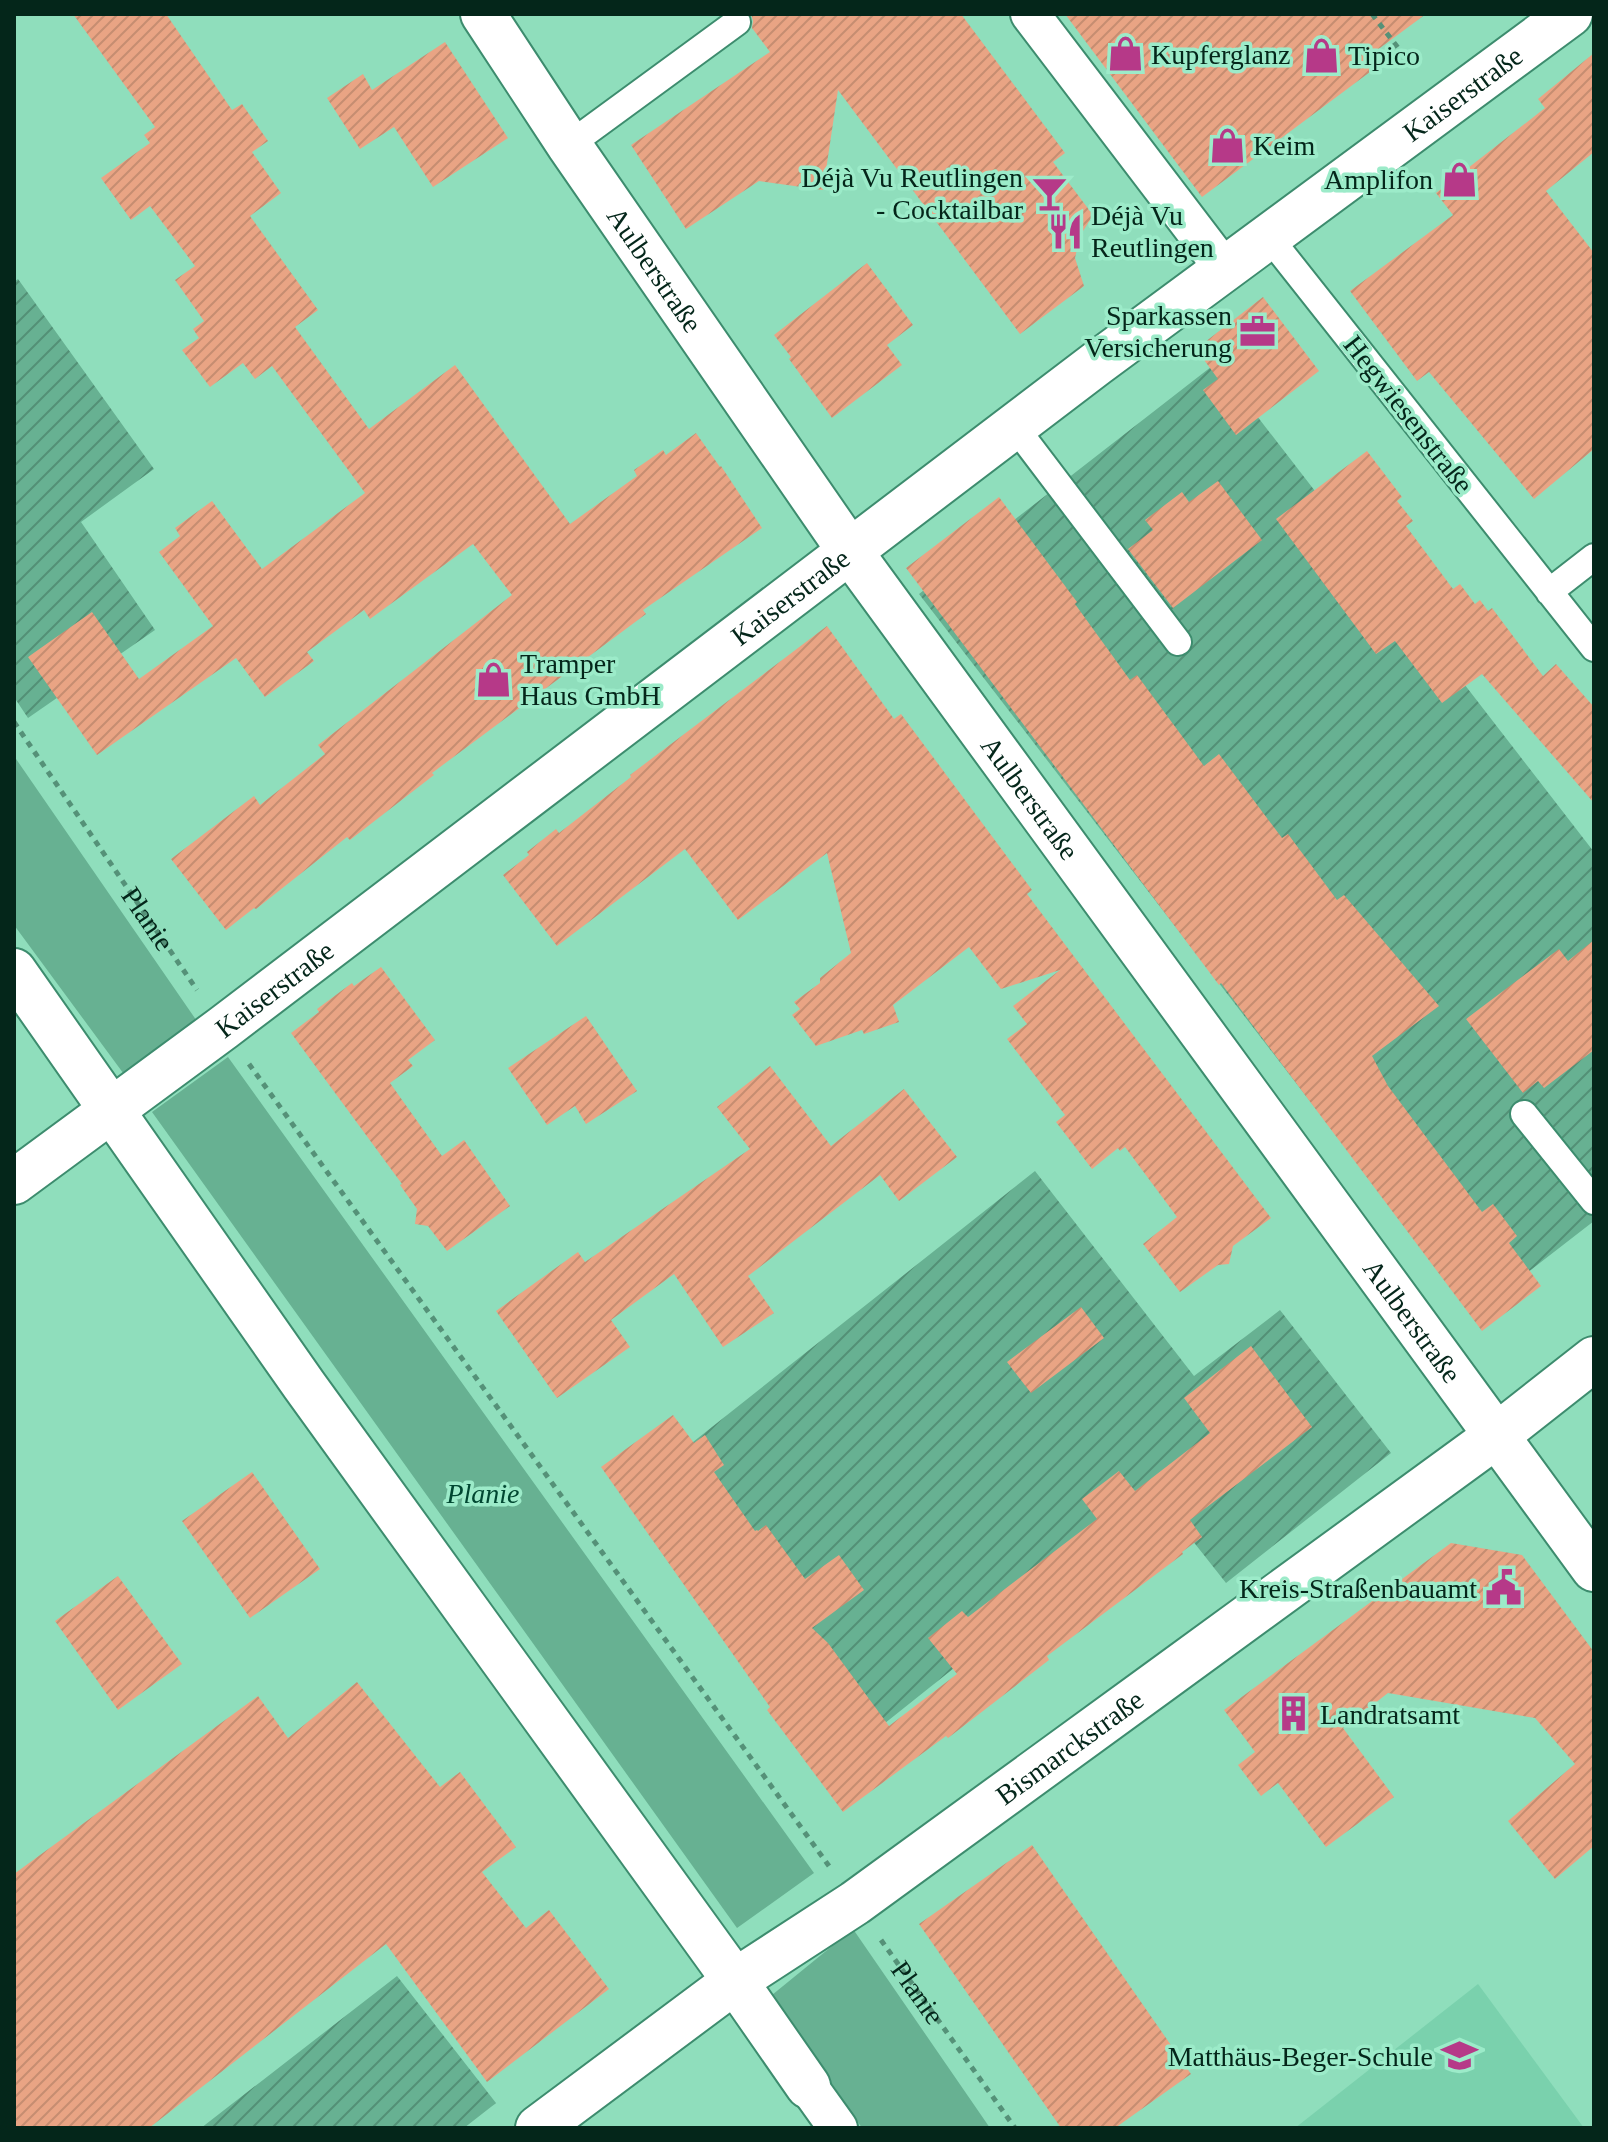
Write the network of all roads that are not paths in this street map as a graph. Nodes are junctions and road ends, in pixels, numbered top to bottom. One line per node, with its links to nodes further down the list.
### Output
1 (483, 14): 5 (street, Aulberstraße)
2 (1030, 14): 7 (street)
3 (1570, 14): 6 (street, Kaiserstraße)
4 (737, 22): 5 (lane)
5 (569, 145): 9 (street, Aulberstraße)
6 (1268, 236): 7 (street, Kaiserstraße); 11 (lane, Hegwiesenstraße)
7 (1225, 270): 8 (street, Kaiserstraße)
8 (1015, 427): 9 (street, Kaiserstraße); 12 (lane)
9 (849, 550): 15 (street, Kaiserstraße); 20 (street, Aulberstraße)
10 (1594, 557): 11 (lane)
11 (1549, 592): 13 (lane, Hegwiesenstraße)
12 (1178, 642)
13 (1594, 648)
14 (14, 971): 15 (street)
15 (112, 1111): 17 (street, Kaiserstraße); 22 (street)
16 (1524, 1114): 18 (lane)
17 (14, 1182)
18 (1594, 1201)
19 (1594, 1359): 20 (street, Bismarckstraße)
20 (1496, 1436): 21 (street, Aulberstraße); 22 (street, Bismarckstraße)
21 (1594, 1569)
22 (735, 1981): 23 (street); 24 (street, Bismarckstraße)
23 (808, 2086): 25 (street)
24 (538, 2128)
25 (838, 2128)

